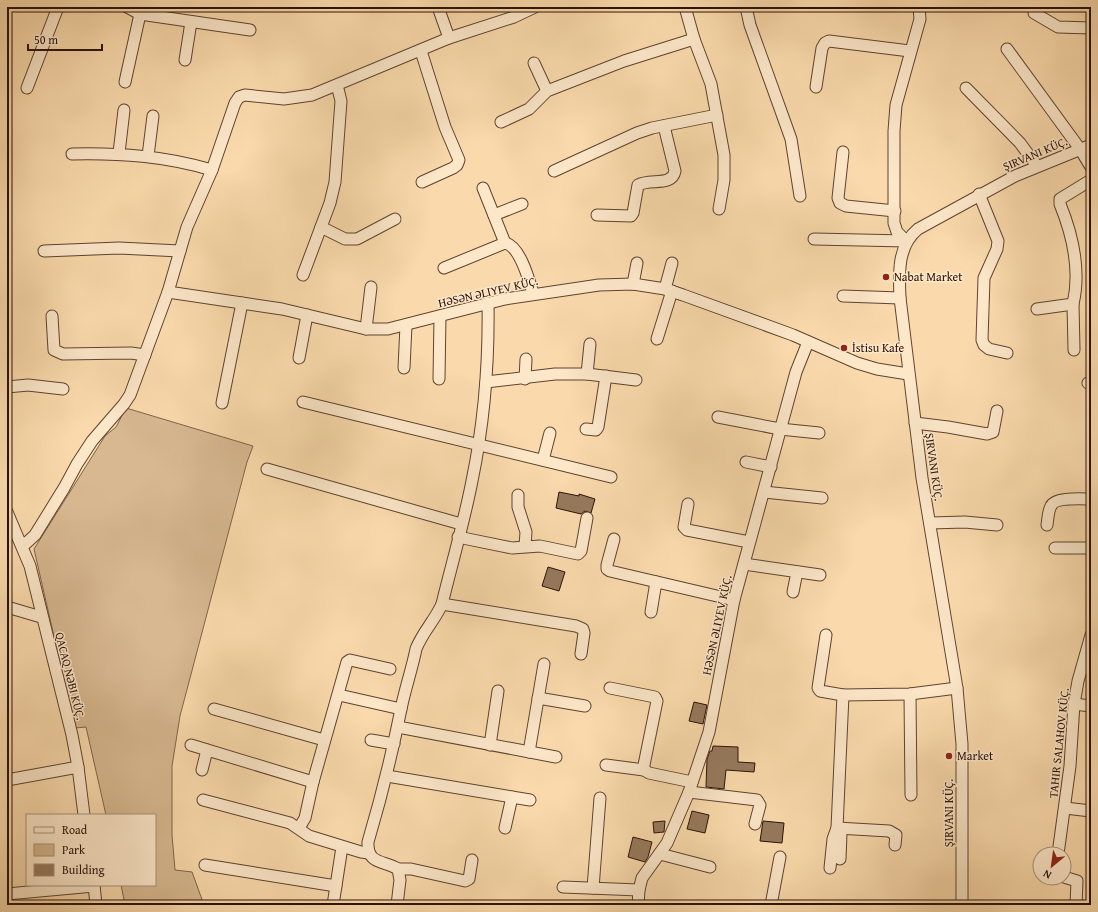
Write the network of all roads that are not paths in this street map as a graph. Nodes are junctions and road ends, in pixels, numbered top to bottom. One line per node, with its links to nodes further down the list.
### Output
1 (58, 7): 24 (street)
2 (127, 7): 10 (street)
3 (438, 7): 14 (street)
4 (535, 7): 8 (street)
5 (685, 7): 15 (street)
6 (746, 7): 46 (street)
7 (919, 7): 18 (street)
8 (512, 12): 14 (street)
9 (1034, 13): 12 (street)
10 (140, 14): 11 (street); 21 (street)
11 (191, 22): 13 (street); 19 (street)
12 (1091, 28)
13 (250, 30)
14 (449, 38): 17 (street)
15 (694, 39): 26 (street); 28 (street)
16 (1007, 49): 33 (street)
17 (421, 51): 22 (street); 43 (street)
18 (910, 51): 23 (street); 49 (street)
19 (184, 60)
20 (534, 63): 26 (street)
21 (125, 82)
22 (337, 85): 40 (street); 53 (street)
23 (816, 87)
24 (27, 88)
25 (966, 88): 38 (street)
26 (547, 91): 30 (street)
27 (124, 110): 35 (street)
28 (717, 115): 31 (street); 48 (street)
29 (153, 116): 37 (street)
30 (501, 122)
31 (664, 126): 41 (street); 51 (street)
32 (1091, 145): 33 (street, ŞIRVANI KÜÇ.)
33 (1080, 149): 38 (street, ŞIRVANI KÜÇ.); 39 (street)
34 (843, 152): 49 (street)
35 (119, 153): 36 (street); 37 (street)
36 (72, 154)
37 (148, 156): 40 (street)
38 (1037, 166): 45 (street, ŞIRVANI KÜÇ.)
39 (1091, 167)
40 (212, 170): 58 (street)
41 (554, 172)
42 (1091, 180): 72 (street)
43 (422, 182)
44 (483, 188): 50 (street)
45 (979, 194): 55 (street, ŞIRVANI KÜÇ.); 83 (street)
46 (800, 196)
47 (522, 204): 50 (street)
48 (719, 209)
49 (895, 212): 55 (street)
50 (494, 215): 56 (street)
51 (597, 215)
52 (395, 219): 53 (street)
53 (321, 227): 62 (street)
54 (814, 239): 55 (street)
55 (906, 242): 69 (street, ŞIRVANI KÜÇ.)
56 (505, 243): 61 (street); 67 (street)
57 (44, 251): 58 (street)
58 (180, 251): 66 (street)
59 (637, 263): 63 (street)
60 (672, 263): 65 (street)
61 (444, 268)
62 (303, 275)
63 (633, 284): 65 (street, HƏSƏN ƏLIYEV KÜÇ.); 67 (street, HƏSƏN ƏLIYEV KÜÇ.)
64 (371, 287): 78 (street)
65 (668, 290): 79 (street); 80 (street, HƏSƏN ƏLIYEV KÜÇ.)
66 (168, 292): 70 (street, HƏSƏN ƏLIYEV KÜÇ.); 84 (street)
67 (533, 294): 71 (street, HƏSƏN ƏLIYEV KÜÇ.)
68 (843, 296): 69 (street)
69 (900, 298): 89 (street, ŞIRVANI KÜÇ.)
70 (242, 303): 74 (street, HƏSƏN ƏLIYEV KÜÇ.); 98 (street)
71 (488, 303): 76 (street, HƏSƏN ƏLIYEV KÜÇ.); 94 (street)
72 (1073, 304): 73 (street); 82 (street)
73 (1037, 309)
74 (307, 315): 78 (street, HƏSƏN ƏLIYEV KÜÇ.); 85 (street)
75 (52, 316): 84 (street)
76 (440, 316): 77 (street, HƏSƏN ƏLIYEV KÜÇ.); 91 (street)
77 (406, 325): 78 (street, HƏSƏN ƏLIYEV KÜÇ.); 87 (street)
78 (366, 328)
79 (657, 339)
80 (808, 342): 89 (street, HƏSƏN ƏLIYEV KÜÇ.); 103 (street, HƏSƏN ƏLIYEV KÜÇ.)
81 (590, 344): 88 (street)
82 (1074, 350)
83 (1007, 353)
84 (145, 355): 126 (street)
85 (299, 358)
86 (526, 359): 92 (street)
87 (404, 368)
88 (587, 374): 90 (street); 92 (street)
89 (908, 374): 101 (street, ŞIRVANI KÜÇ.)
90 (606, 376): 93 (street); 102 (street)
91 (439, 379)
92 (525, 379): 94 (street)
93 (636, 380)
94 (486, 382): 106 (street)
95 (7, 388): 96 (street)
96 (63, 389)
97 (303, 402): 106 (street)
98 (222, 403)
99 (997, 411): 101 (street)
100 (718, 417): 103 (street)
101 (915, 423): 119 (street, ŞIRVANI KÜÇ.)
102 (586, 429)
103 (780, 429): 105 (street); 109 (street, HƏSƏN ƏLIYEV KÜÇ.)
104 (550, 433): 107 (street)
105 (819, 433)
106 (478, 444): 107 (street); 120 (street)
107 (543, 460): 111 (street)
108 (746, 462): 109 (street)
109 (771, 467): 112 (street, HƏSƏN ƏLIYEV KÜÇ.)
110 (266, 469): 120 (street)
111 (611, 477)
112 (764, 492): 114 (street); 125 (street, HƏSƏN ƏLIYEV KÜÇ.)
113 (518, 495): 127 (street)
114 (822, 498)
115 (1091, 499): 121 (street)
116 (688, 504): 125 (street)
117 (7, 512): 126 (street, QACAQ NƏBI KÜÇ.)
118 (587, 518): 127 (street)
119 (930, 523): 122 (street); 146 (street, ŞIRVANI KÜÇ.)
120 (461, 524): 123 (street)
121 (1047, 525)
122 (997, 526)
123 (458, 537): 127 (street); 136 (street)
124 (614, 539): 133 (street)
125 (749, 542): 130 (street, HƏSƏN ƏLIYEV KÜÇ.)
126 (23, 546): 139 (street, QACAQ NƏBI KÜÇ.)
127 (525, 546)
128 (1055, 548): 129 (street)
129 (1091, 548)
130 (744, 564): 131 (street); 135 (street, HƏSƏN ƏLIYEV KÜÇ.)
131 (797, 572): 132 (street); 134 (street)
132 (820, 575)
133 (656, 582): 135 (street); 138 (street)
134 (793, 592)
135 (734, 600): 173 (street, HƏSƏN ƏLIYEV KÜÇ.)
136 (442, 604): 142 (street); 156 (street)
137 (7, 607): 139 (street)
138 (652, 612)
139 (41, 617): 167 (street, QACAQ NƏBI KÜÇ.)
140 (826, 634): 150 (street)
141 (1091, 635): 152 (street, TAHIR SALAHOV KÜÇ.)
142 (581, 654)
143 (544, 664): 151 (street)
144 (390, 669): 149 (street)
145 (610, 688): 169 (street)
146 (957, 688): 148 (street); 210 (street, ŞIRVANI KÜÇ.)
147 (498, 691): 162 (street)
148 (910, 694): 150 (street); 174 (street)
149 (339, 695): 156 (street); 158 (street)
150 (843, 695): 185 (street)
151 (538, 698): 153 (street); 164 (street)
152 (1074, 704): 154 (street); 179 (street, TAHIR SALAHOV KÜÇ.)
153 (586, 706)
154 (1091, 706)
155 (214, 709): 158 (street)
156 (401, 709): 157 (street)
157 (398, 727): 160 (street); 162 (street)
158 (324, 740): 172 (street)
159 (371, 740): 160 (street)
160 (394, 744): 170 (street)
161 (191, 745): 163 (street)
162 (490, 745): 164 (street)
163 (207, 750): 168 (street); 172 (street)
164 (529, 752): 165 (street)
165 (556, 757)
166 (606, 765): 169 (street)
167 (78, 766): 171 (street); 181 (street, QACAQ NƏBI KÜÇ.)
168 (202, 770)
169 (644, 770): 173 (street)
170 (387, 776): 175 (street); 189 (street)
171 (7, 780)
172 (313, 782): 183 (street)
173 (691, 787): 182 (street); 190 (street, HƏSƏN ƏLIYEV KÜÇ.)
174 (911, 794)
175 (512, 797): 178 (street); 184 (street)
176 (600, 798): 202 (street)
177 (203, 800): 183 (street)
178 (530, 800)
179 (1065, 808): 180 (street); 187 (street, TAHIR SALAHOV KÜÇ.)
180 (1091, 811)
181 (84, 814)
182 (755, 824)
183 (299, 828): 188 (street)
184 (505, 828)
185 (839, 828): 186 (street); 192 (street); 196 (street)
186 (895, 845)
187 (1059, 846)
188 (342, 847): 189 (street); 200 (street)
189 (368, 853): 197 (street)
190 (660, 854): 195 (street); 203 (street, HƏSƏN ƏLIYEV KÜÇ.)
191 (780, 857): 209 (street)
192 (840, 859)
193 (472, 860): 197 (street)
194 (205, 865): 200 (street)
195 (710, 867)
196 (830, 868)
197 (398, 869): 207 (street)
198 (1072, 879): 211 (street)
199 (94, 886): 204 (street); 205 (street)
200 (336, 886): 206 (street)
201 (563, 887): 202 (street)
202 (592, 888): 203 (street)
203 (639, 890): 208 (street, HƏSƏN ƏLIYEV KÜÇ.)
204 (7, 894)
205 (96, 905)
206 (333, 905)
207 (397, 905)
208 (638, 905)
209 (771, 905)
210 (962, 905)
211 (1076, 905)

